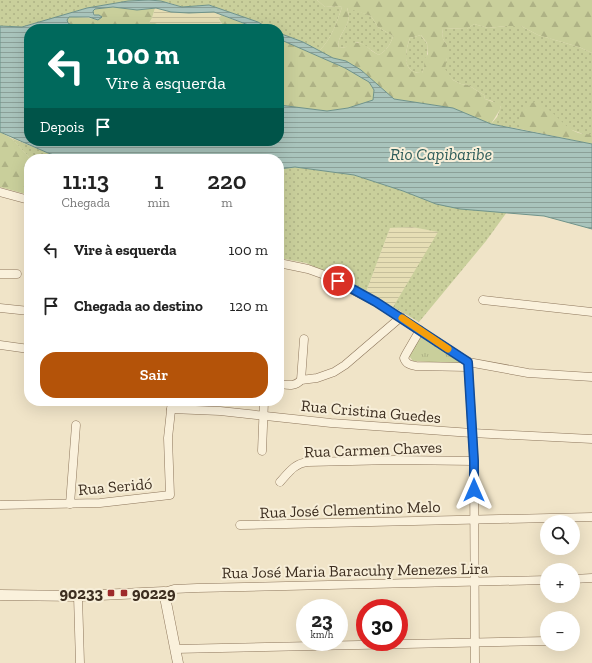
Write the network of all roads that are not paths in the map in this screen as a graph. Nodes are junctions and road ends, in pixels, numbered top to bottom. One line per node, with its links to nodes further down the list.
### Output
1 (0, 192): 2 (street)
2 (24, 199)
3 (284, 264): 10 (street)
4 (0, 274): 5 (street)
5 (17, 274)
6 (483, 300): 9 (street)
7 (0, 308): 8 (street)
8 (24, 310)
9 (592, 312)
10 (400, 317): 11 (street); 17 (street)
11 (420, 330): 15 (street); 15 (street)
12 (304, 339): 17 (street)
13 (0, 345): 14 (street)
14 (24, 348)
15 (468, 365): 16 (street); 24 (street)
16 (592, 377)
17 (301, 380): 18 (street)
18 (284, 384)
19 (172, 406): 29 (street, Rua Seridó)
20 (180, 406): 22 (street, Rua Cristina Guedes)
21 (264, 406): 22 (street)
22 (264, 416): 24 (street, Rua Cristina Guedes); 26 (street)
23 (76, 425): 29 (street)
24 (472, 433): 25 (street, Rua Cristina Guedes); 27 (street)
25 (592, 439)
26 (262, 451)
27 (474, 461): 28 (street, Rua Carmen Chaves); 32 (street)
28 (280, 482)
29 (70, 504): 30 (street, Rua Seridó)
30 (0, 505)
31 (592, 517): 32 (street, Rua José Clementino Melo)
32 (474, 520): 33 (street, Rua José Clementino Melo); 37 (street)
33 (240, 525)
34 (592, 578): 35 (street)
35 (580, 579)
36 (540, 580): 37 (street, Rua José Maria Baracuhy Menezes Lira)
37 (476, 582): 38 (street, Rua José Maria Baracuhy Menezes Lira); 42 (street)
38 (164, 592): 40 (street); 43 (street)
39 (0, 595): 40 (street)
40 (78, 596): 44 (street)
41 (540, 641): 42 (street)
42 (476, 642): 43 (street); 46 (street)
43 (175, 649): 45 (street)
44 (80, 663)
45 (178, 663)
46 (475, 663)

